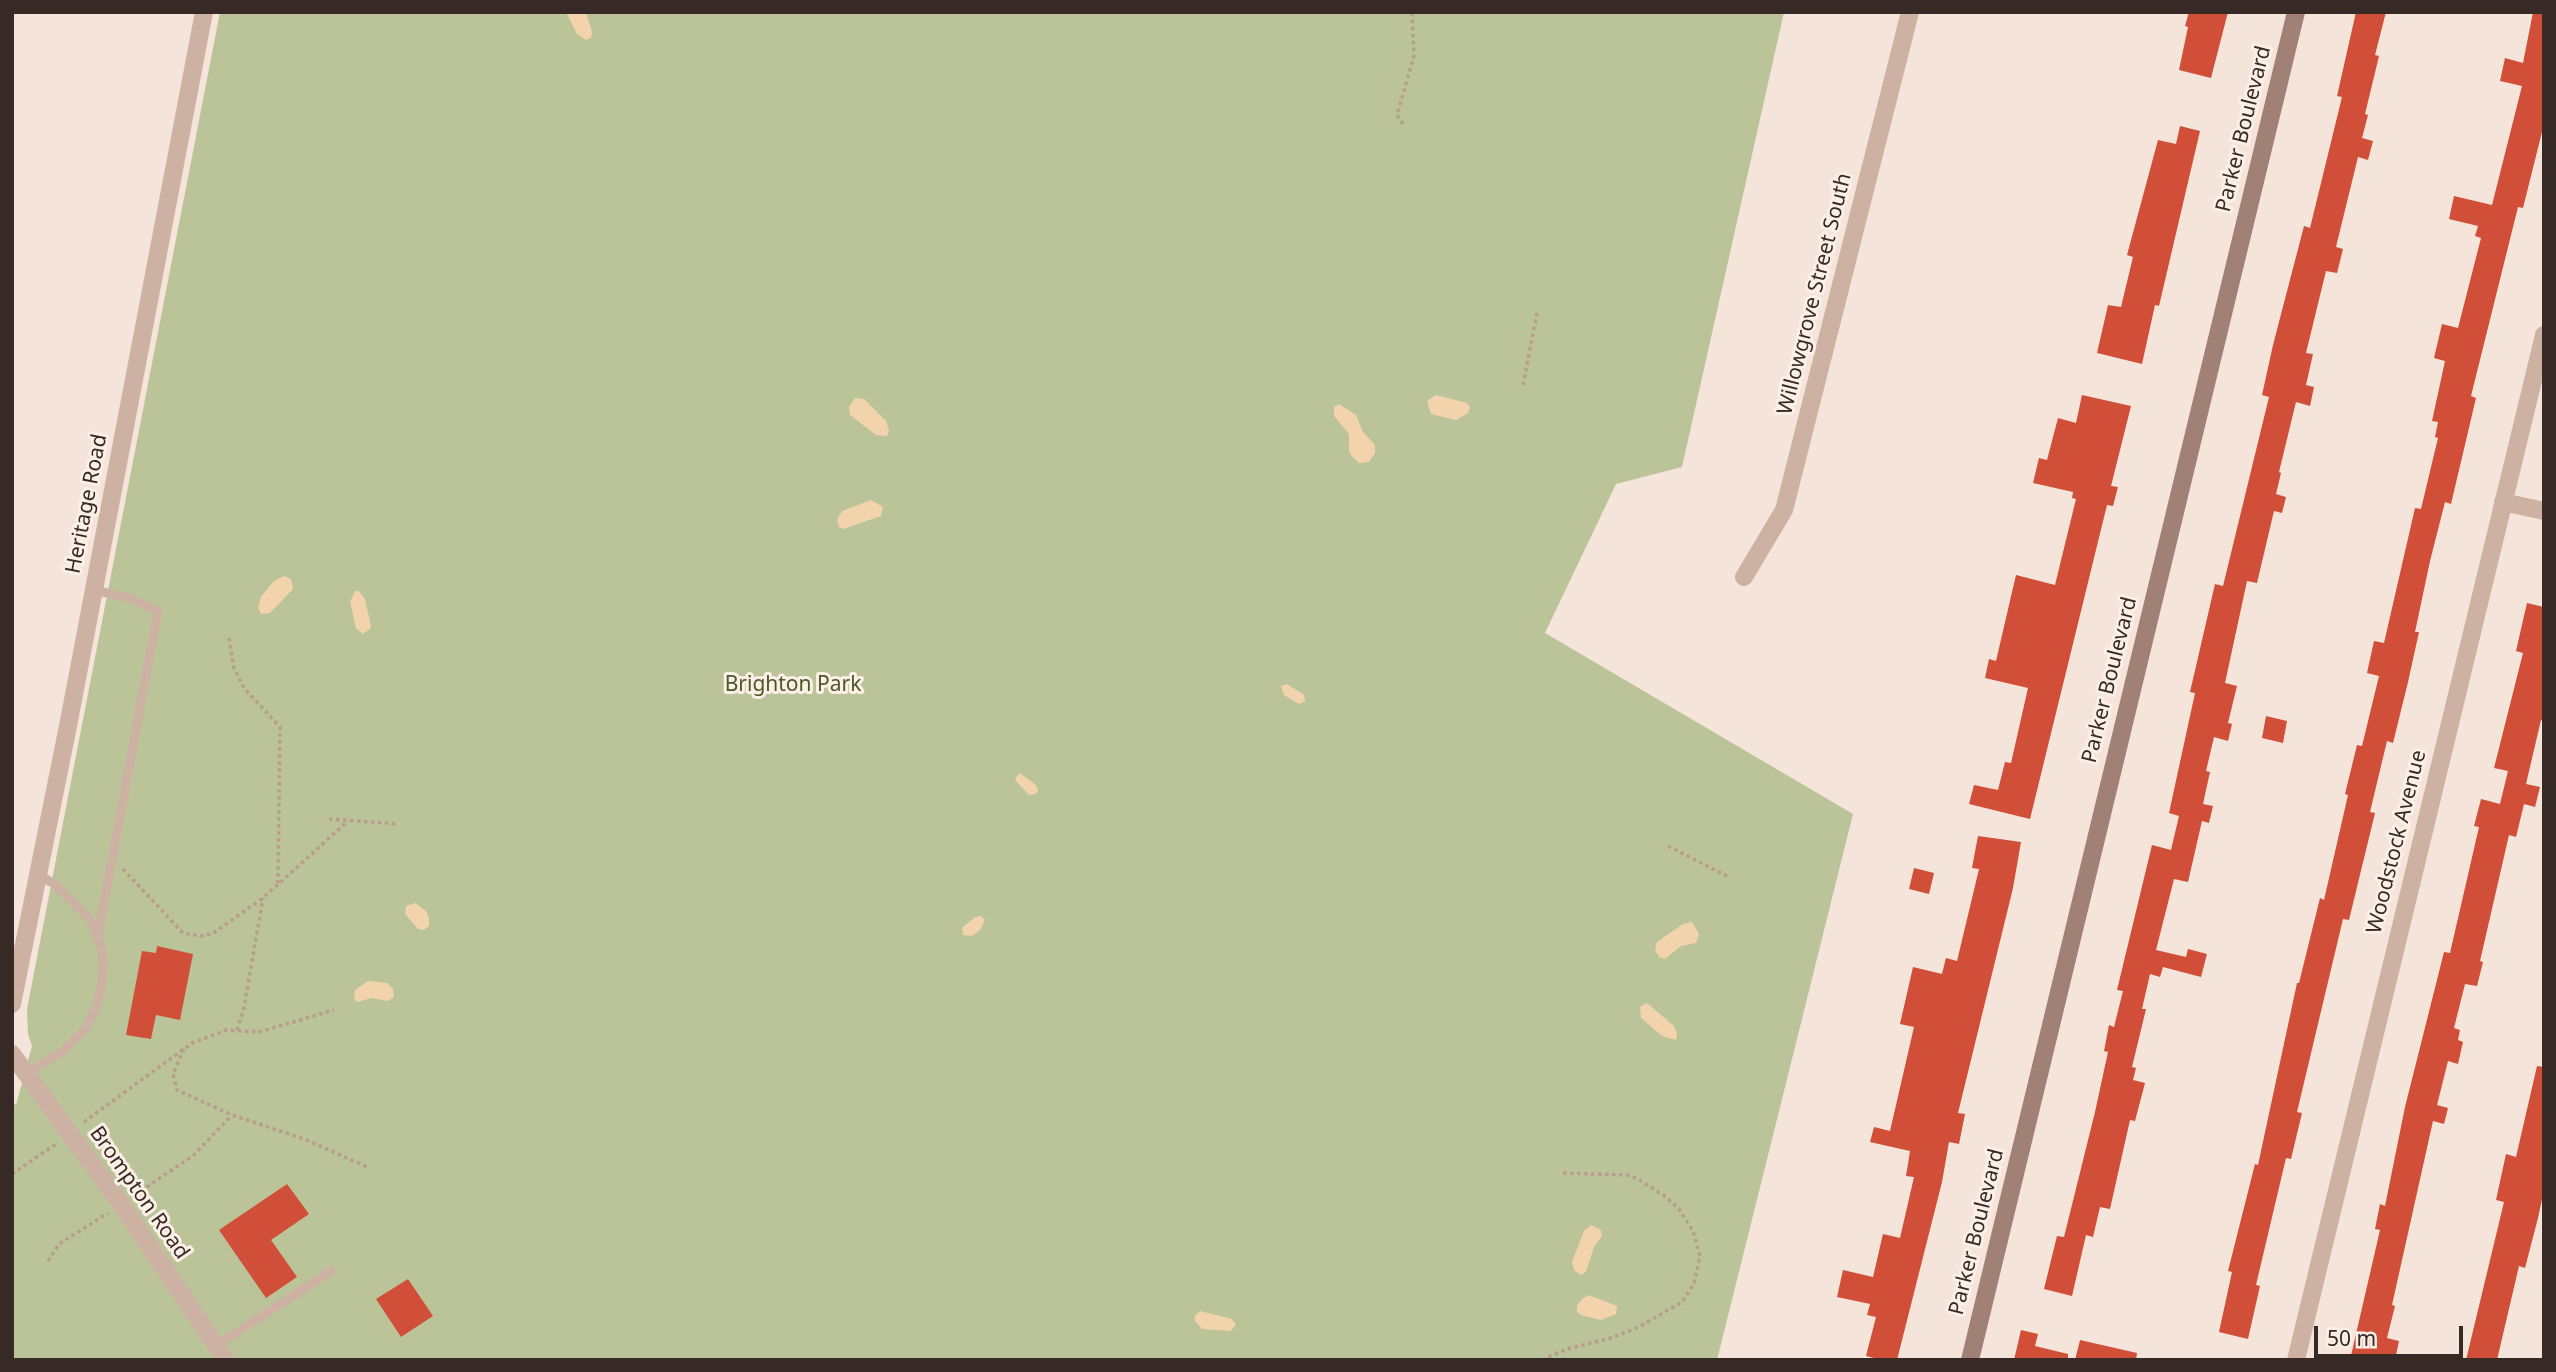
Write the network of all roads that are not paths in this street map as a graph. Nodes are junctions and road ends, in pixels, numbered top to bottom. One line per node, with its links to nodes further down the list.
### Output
1 (204, 12): 8 (street, Heritage Road)
2 (1910, 12): 7 (street, Willowgrove Street South)
3 (2296, 12): 16 (street, Parker Boulevard)
4 (2544, 335): 5 (street, Woodstock Avenue)
5 (2503, 502): 6 (street); 17 (street, Woodstock Avenue)
6 (2544, 511)
7 (1744, 578)
8 (94, 590): 9 (street, Heritage Road); 10 (lane)
9 (39, 875): 10 (lane); 11 (street, Heritage Road)
10 (98, 935): 13 (lane)
11 (12, 1004)
12 (12, 1054): 13 (street, Brompton Road)
13 (28, 1073): 15 (street, Brompton Road)
14 (331, 1271): 15 (lane)
15 (221, 1353)
16 (1970, 1360)
17 (2296, 1360)

